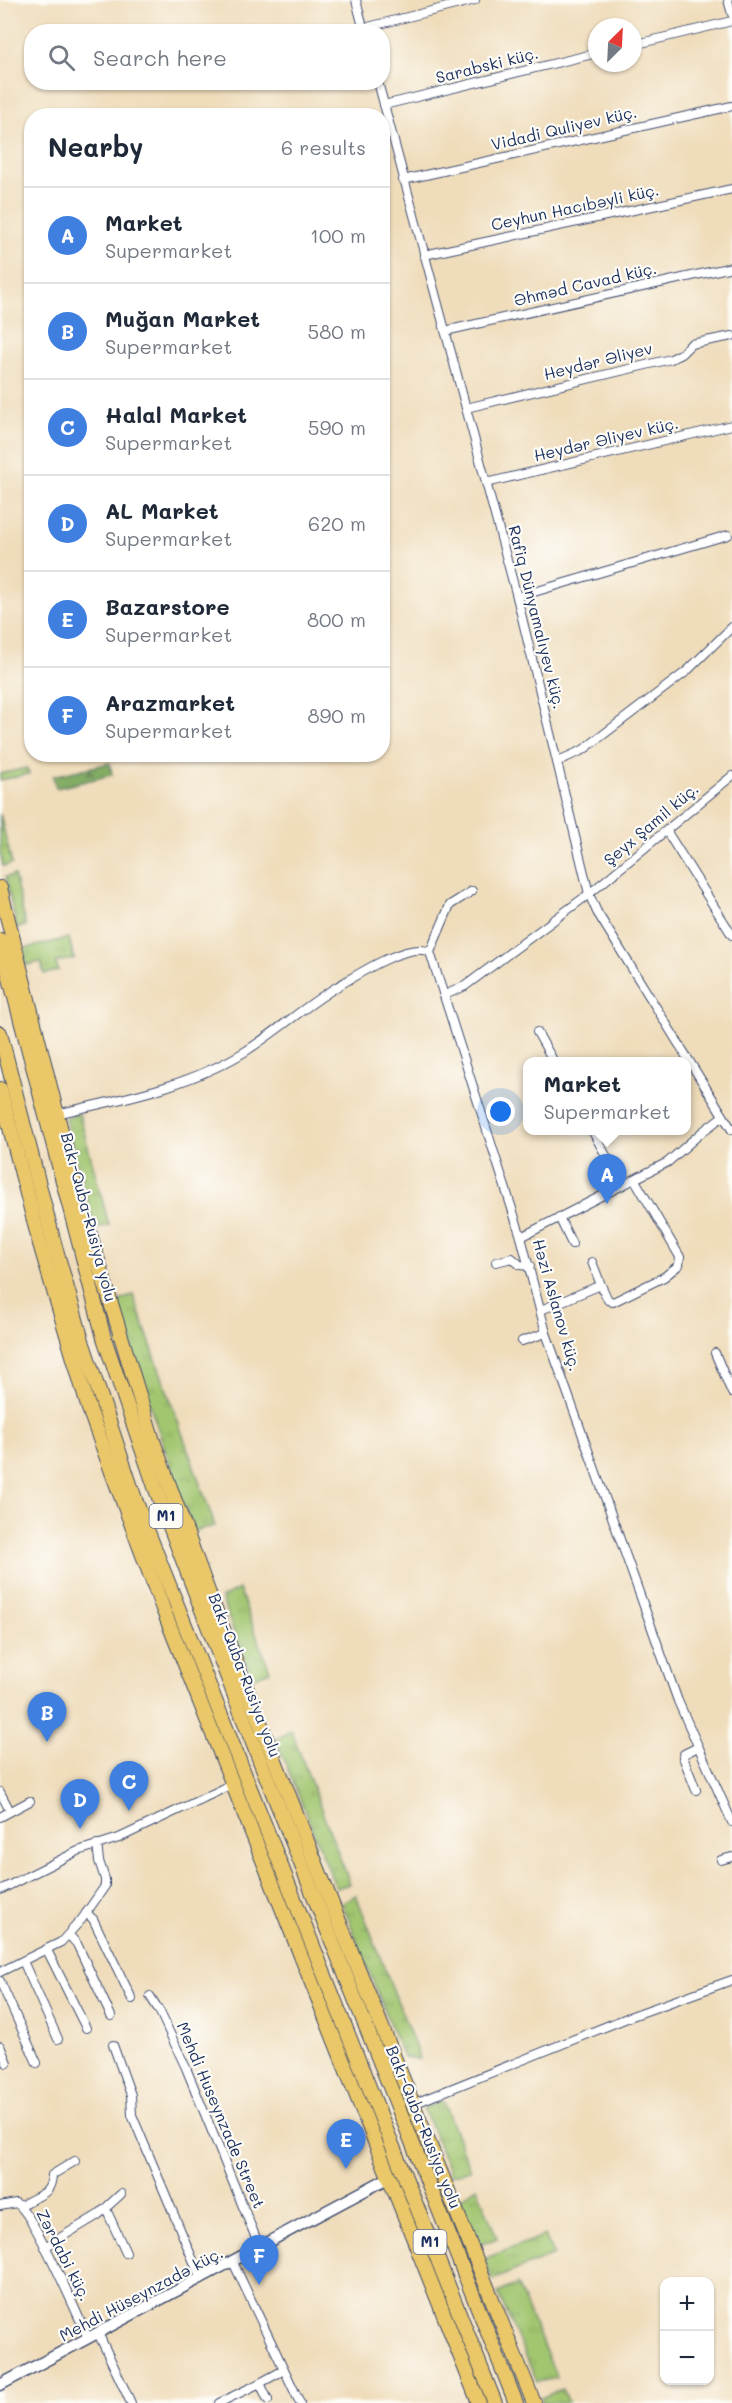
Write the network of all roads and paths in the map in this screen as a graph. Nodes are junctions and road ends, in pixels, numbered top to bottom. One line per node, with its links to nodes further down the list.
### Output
1 (356, 0): 6 (street)
2 (475, 0): 7 (street)
3 (728, 0): 4 (street)
4 (732, 15)
5 (732, 21): 8 (street)
6 (362, 24)
7 (386, 24)
8 (642, 43)
9 (588, 55): 11 (street, Sarabski küç.)
10 (380, 90): 11 (street, Rafiq Dünyamalıyev küç.)
11 (384, 105): 13 (street, Rafiq Dünyamalıyev küç.)
12 (732, 106): 15 (street, Vidadi Quliyev küç.)
13 (385, 108)
14 (390, 129): 15 (street, Rafiq Dünyamalıyev küç.)
15 (403, 180): 17 (street, Rafiq Dünyamalıyev küç.)
16 (732, 189): 17 (street, Ceyhun Hacıbəyli küç.)
17 (424, 255): 19 (street, Rafiq Dünyamalıyev küç.)
18 (732, 267): 19 (street, Əhməd Cavad küç.)
19 (445, 331): 21 (street, Rafiq Dünyamalıyev küç.)
20 (732, 336): 21 (street, Heydər Əliyev)
21 (466, 408): 23 (street, Rafiq Dünyamalıyev küç.)
22 (732, 425): 23 (street, Heydər Əliyev küç.)
23 (486, 483): 25 (street, Rafiq Dünyamalıyev küç.)
24 (728, 536): 25 (street)
25 (517, 597): 27 (street, Rafiq Dünyamalıyev küç.)
26 (732, 627): 27 (street)
27 (558, 761): 32 (street, Rafiq Dünyamalıyev küç.)
28 (732, 776): 29 (street, Şeyx Şamil küç.)
29 (667, 832): 32 (street, Şeyx Şamil küç.); 33 (street)
30 (0, 888): 43 (highway)
31 (472, 891): 35 (street)
32 (589, 894): 36 (street, Şeyx Şamil küç.); 40 (street, Rafiq Dünyamalıyev küç.)
33 (732, 935)
34 (0, 940): 112 (highway, Bakı-Quba-Rusiya yolu / M1)
35 (430, 952): 36 (street, Həzi Aslanov küç.); 43 (street)
36 (445, 995): 50 (street, Həzi Aslanov küç.)
37 (537, 1032): 39 (street)
38 (0, 1033): 111 (highway, M1)
39 (551, 1057)
40 (687, 1057)
41 (691, 1064): 44 (street, Rafiq Dünyamalıyev küç.)
42 (0, 1089): 62 (highway)
43 (56, 1114): 89 (highway)
44 (723, 1116): 45 (street, Rafiq Dünyamalıyev küç.); 47 (street)
45 (732, 1130)
46 (594, 1135): 48 (street)
47 (635, 1179): 48 (street); 55 (street)
48 (622, 1185): 49 (street)
49 (559, 1217): 50 (street); 51 (street)
50 (521, 1237): 54 (street, Həzi Aslanov küç.)
51 (572, 1244)
52 (495, 1262): 54 (street)
53 (592, 1262): 55 (street)
54 (530, 1266): 56 (street, Həzi Aslanov küç.)
55 (601, 1285): 56 (street)
56 (541, 1310): 57 (street, Həzi Aslanov küç.)
57 (546, 1333): 58 (street); 61 (street, Həzi Aslanov küç.)
58 (522, 1341)
59 (715, 1353): 60 (street)
60 (732, 1393)
61 (698, 1747): 63 (street); 68 (street, Həzi Aslanov küç.)
62 (233, 1784): 69 (street); 91 (highway)
63 (696, 1790)
64 (0, 1792): 66 (street)
65 (30, 1801): 66 (street)
66 (10, 1811): 67 (street)
67 (0, 1817)
68 (732, 1821)
69 (97, 1845): 72 (street); 73 (street)
70 (732, 1857): 71 (street)
71 (721, 1860)
72 (0, 1890)
73 (86, 1912): 74 (street); 81 (street)
74 (69, 1935): 75 (street); 82 (street)
75 (47, 1950): 76 (street); 83 (street)
76 (23, 1961): 77 (street); 84 (street)
77 (0, 1972)
78 (732, 1980): 89 (street)
79 (0, 1982): 87 (street)
80 (150, 1996): 97 (street, Mehdi Huseynzadе Street)
81 (132, 1999)
82 (111, 2016)
83 (86, 2028)
84 (58, 2039)
85 (113, 2044): 100 (street)
86 (0, 2046): 88 (street)
87 (37, 2062)
88 (7, 2063)
89 (413, 2104): 105 (highway)
90 (75, 2161): 94 (street)
91 (390, 2177): 97 (street, Mehdi Hüseynzadə küç.); 110 (highway)
92 (121, 2194): 95 (street)
93 (0, 2206): 94 (street, Zərdabi küç.)
94 (21, 2206): 96 (street, Zərdabi küç.)
95 (105, 2209): 96 (street); 98 (street)
96 (45, 2247): 101 (street, Zərdabi küç.)
97 (260, 2248): 99 (street, Mehdi Hüseynzadə küç.)
98 (126, 2253)
99 (233, 2262): 100 (street, Mehdi Hüseynzadə küç.); 102 (street)
100 (201, 2279): 101 (street, Mehdi Hüseynzadə küç.)
101 (93, 2336): 104 (street, Mehdi Hüseynzadə küç.); 107 (street, Zərdabi küç.)
102 (284, 2370): 103 (street); 109 (street)
103 (260, 2383): 106 (street); 108 (street)
104 (0, 2385)
105 (532, 2399)
106 (268, 2400)
107 (131, 2403)
108 (219, 2403)
109 (300, 2403)
110 (479, 2403)
111 (495, 2403)
112 (516, 2403)

